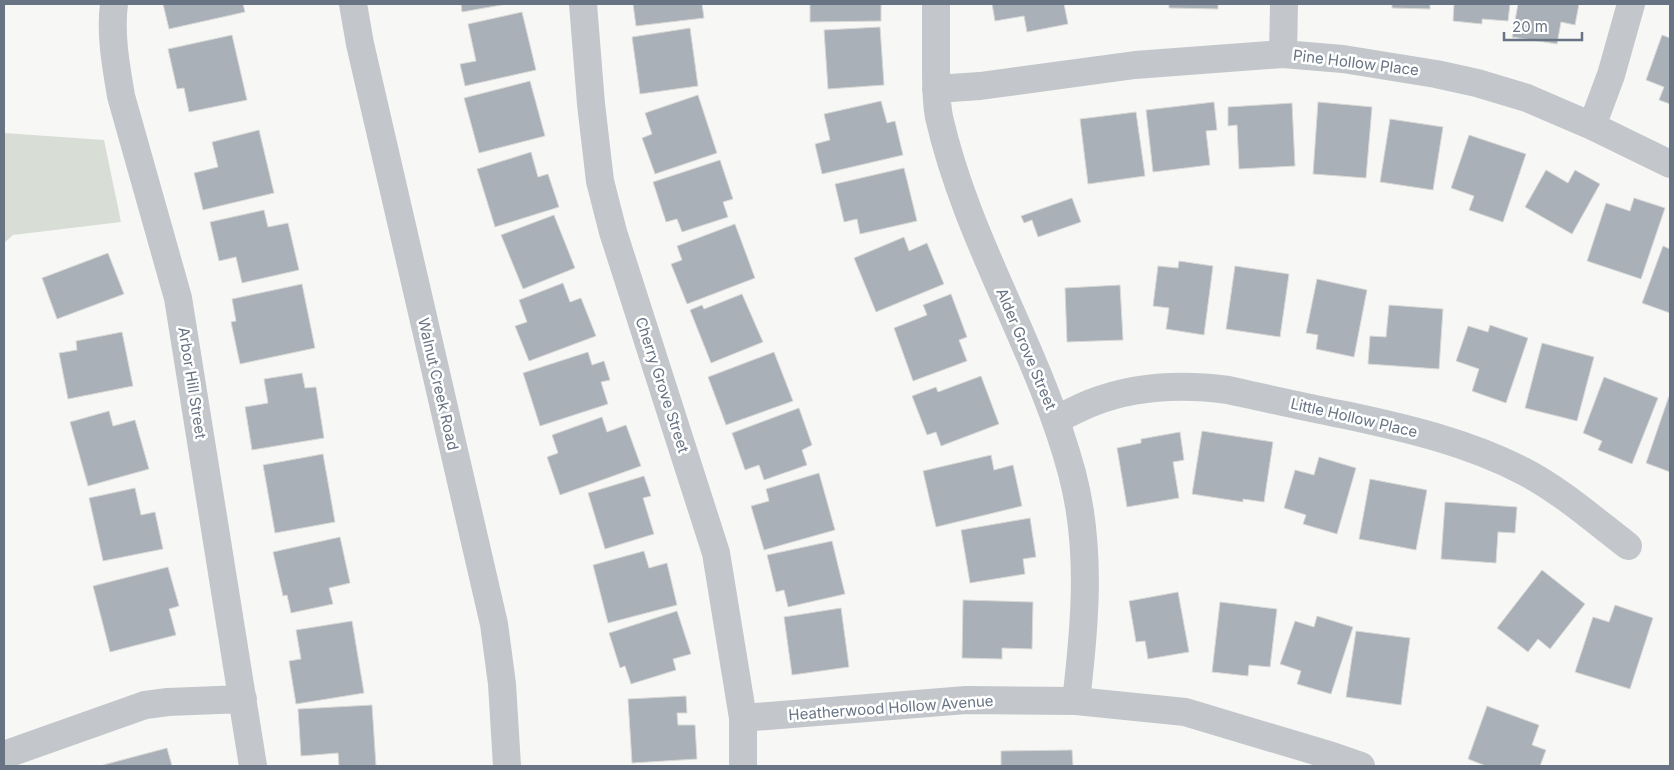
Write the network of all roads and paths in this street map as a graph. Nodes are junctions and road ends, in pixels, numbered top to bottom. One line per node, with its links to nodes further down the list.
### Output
1 (114, 4): 13 (street, Arbor Hill Street)
2 (353, 4): 18 (street, Walnut Creek Road)
3 (583, 4): 15 (street, Cherry Grove Street)
4 (936, 4): 8 (street, Alder Grove Street)
5 (1284, 4): 7 (street)
6 (1631, 4): 9 (street)
7 (1283, 54): 8 (street, Pine Hollow Place); 9 (street, Pine Hollow Place)
8 (936, 88): 11 (street, Alder Grove Street)
9 (1592, 126): 10 (street, Pine Hollow Place)
10 (1670, 164)
11 (1056, 420): 12 (street, Little Hollow Place); 14 (street, Alder Grove Street)
12 (1628, 546)
13 (243, 699): 16 (street); 17 (street, Arbor Hill Street)
14 (1076, 701): 15 (street, Heatherwood Hollow Avenue); 20 (street, Heatherwood Hollow Avenue)
15 (743, 718): 19 (street, Cherry Grove Street)
16 (4, 755)
17 (253, 766)
18 (508, 766)
19 (743, 766)
20 (1361, 766)

